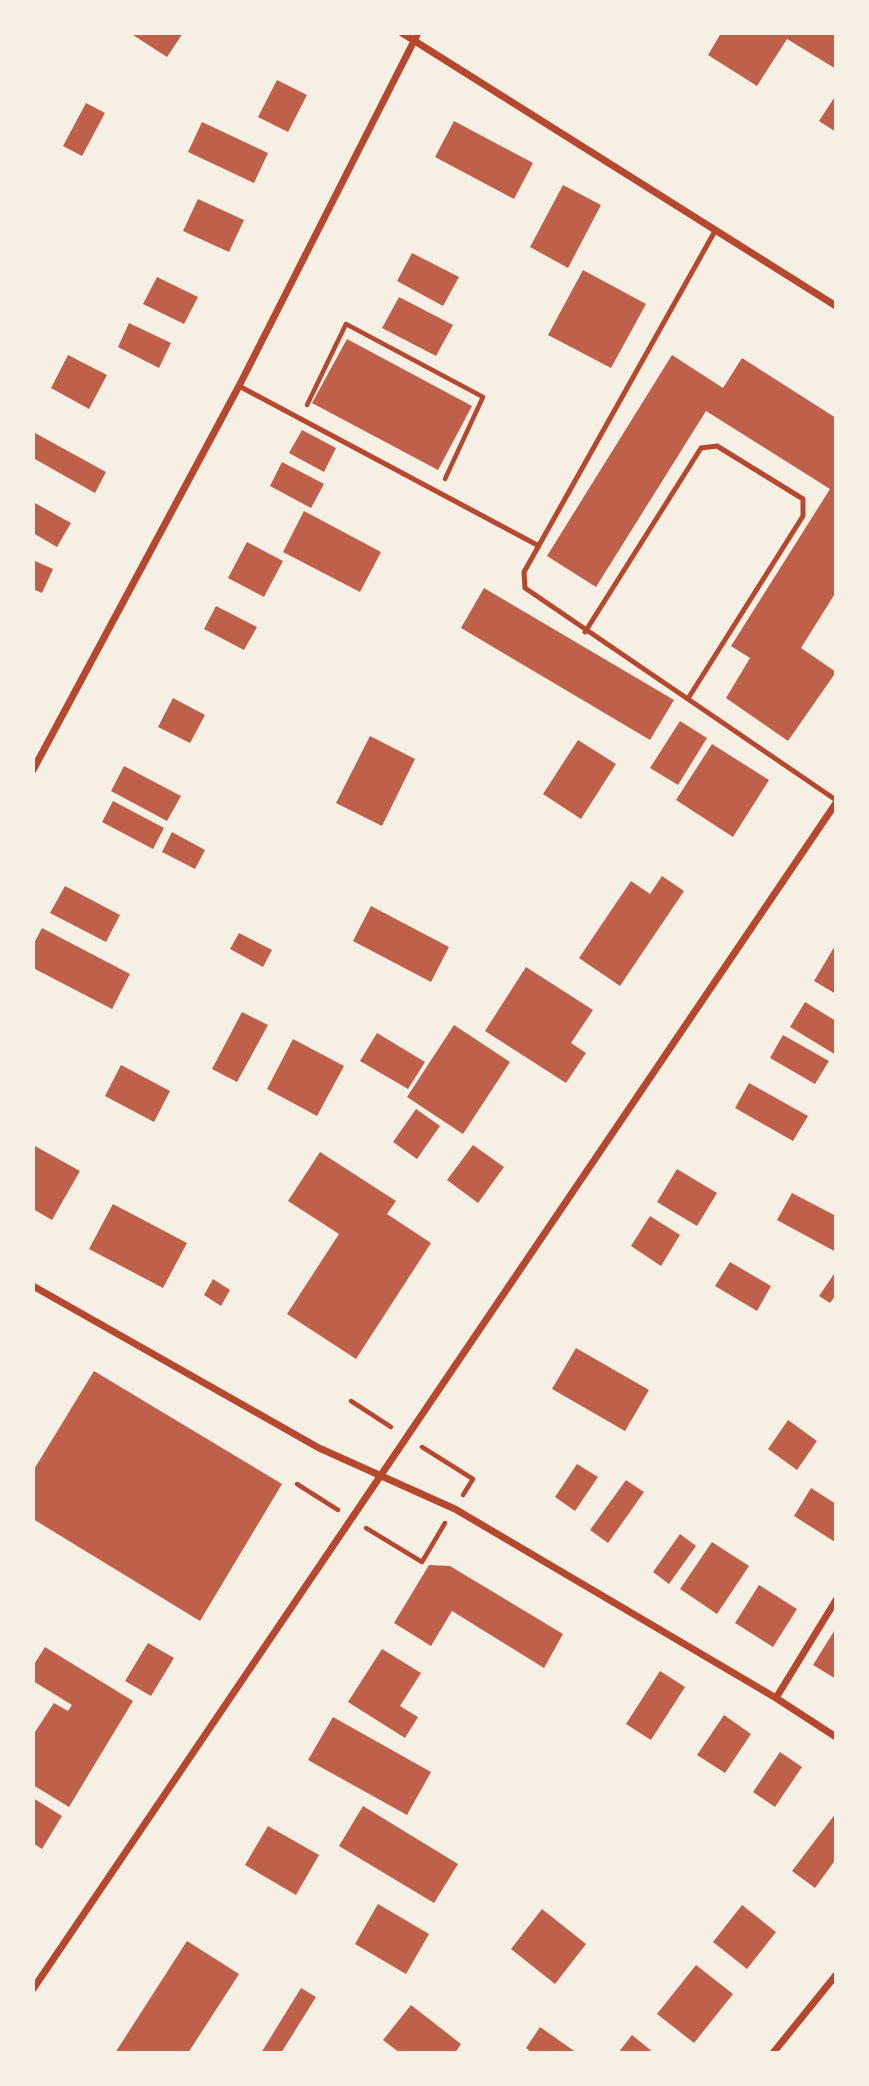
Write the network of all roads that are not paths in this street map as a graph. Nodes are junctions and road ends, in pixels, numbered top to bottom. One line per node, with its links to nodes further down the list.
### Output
1 (402, 33): 2 (street)
2 (416, 37): 3 (street); 5 (street)
3 (715, 231): 4 (street); 6 (lane)
4 (836, 306)
5 (239, 386): 6 (lane); 9 (street)
6 (539, 546): 7 (lane)
7 (585, 632): 8 (lane); 8 (lane)
8 (689, 697): 10 (lane)
9 (33, 770)
10 (836, 801): 12 (street)
11 (33, 1286): 12 (street)
12 (380, 1474): 14 (street); 17 (street)
13 (836, 1600): 14 (street)
14 (776, 1698): 15 (street)
15 (836, 1737)
16 (836, 1975): 18 (street)
17 (33, 1989)
18 (773, 2053)

